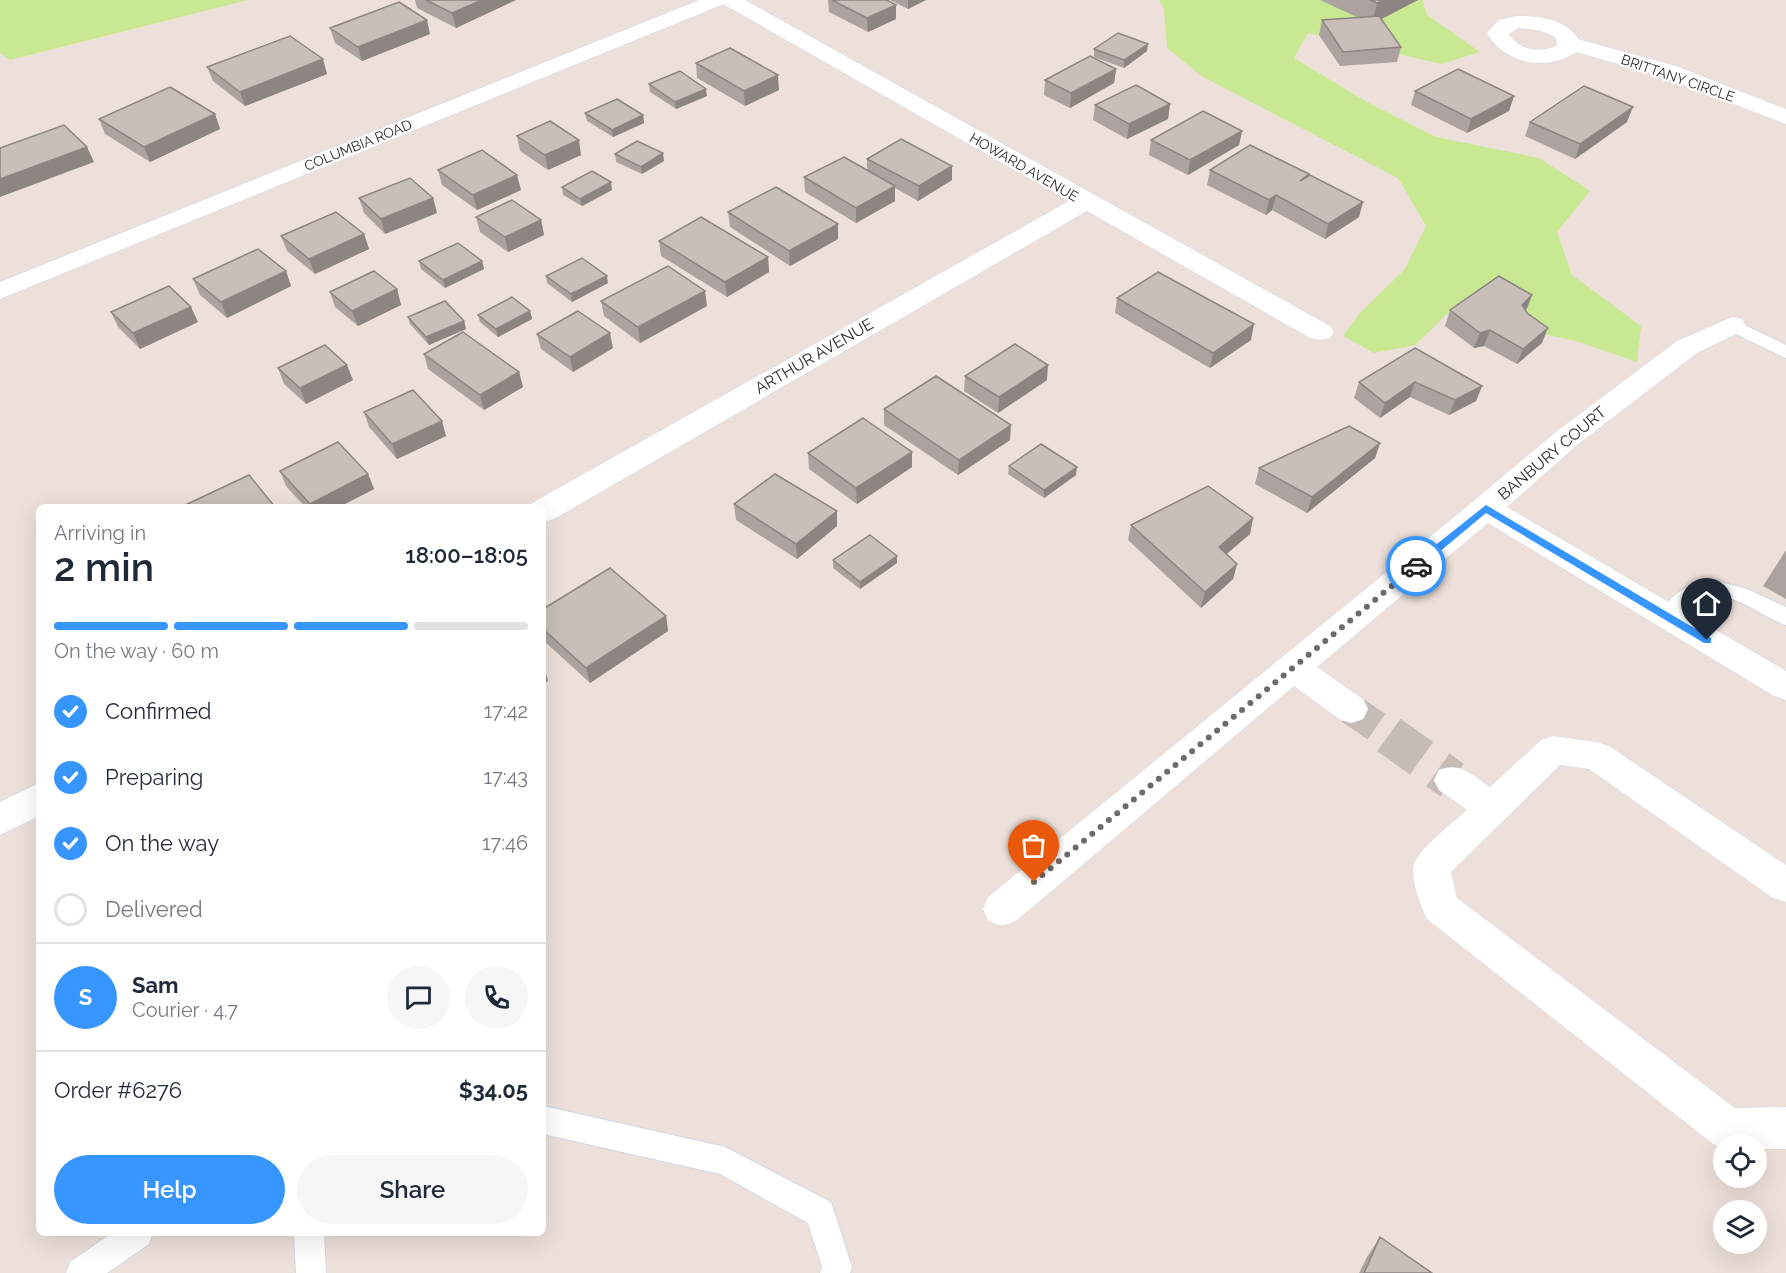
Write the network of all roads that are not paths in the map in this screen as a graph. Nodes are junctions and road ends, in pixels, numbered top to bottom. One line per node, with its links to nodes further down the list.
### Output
1 (717, 0): 6 (street, COLUMBIA ROAD)
2 (730, 0): 5 (street, HOWARD AVENUE)
3 (1569, 43): 4 (street, BRITTANY CIRCLE)
4 (1786, 117)
5 (1086, 202): 8 (street, HOWARD AVENUE); 11 (street, ARTHUR AVENUE)
6 (0, 291)
7 (1732, 325): 9 (lane, BANBURY COURT); 10 (street, BANBURY COURT)
8 (1320, 332)
9 (1786, 352)
10 (1486, 508): 12 (street); 14 (street, BANBURY COURT)
11 (546, 509)
12 (1668, 617): 13 (lane); 15 (street)
13 (1786, 617)
14 (1293, 668): 16 (street); 22 (street, BANBURY COURT)
15 (1786, 687)
16 (1352, 709)
17 (1452, 780): 19 (street)
18 (36, 800): 20 (street)
19 (1492, 808): 21 (street); 24 (street)
20 (0, 820)
21 (1786, 886)
22 (1002, 909)
23 (546, 1121): 29 (lane)
24 (1786, 1128)
25 (134, 1236): 27 (lane)
26 (309, 1236): 28 (lane)
27 (81, 1273)
28 (311, 1273)
29 (835, 1273)

